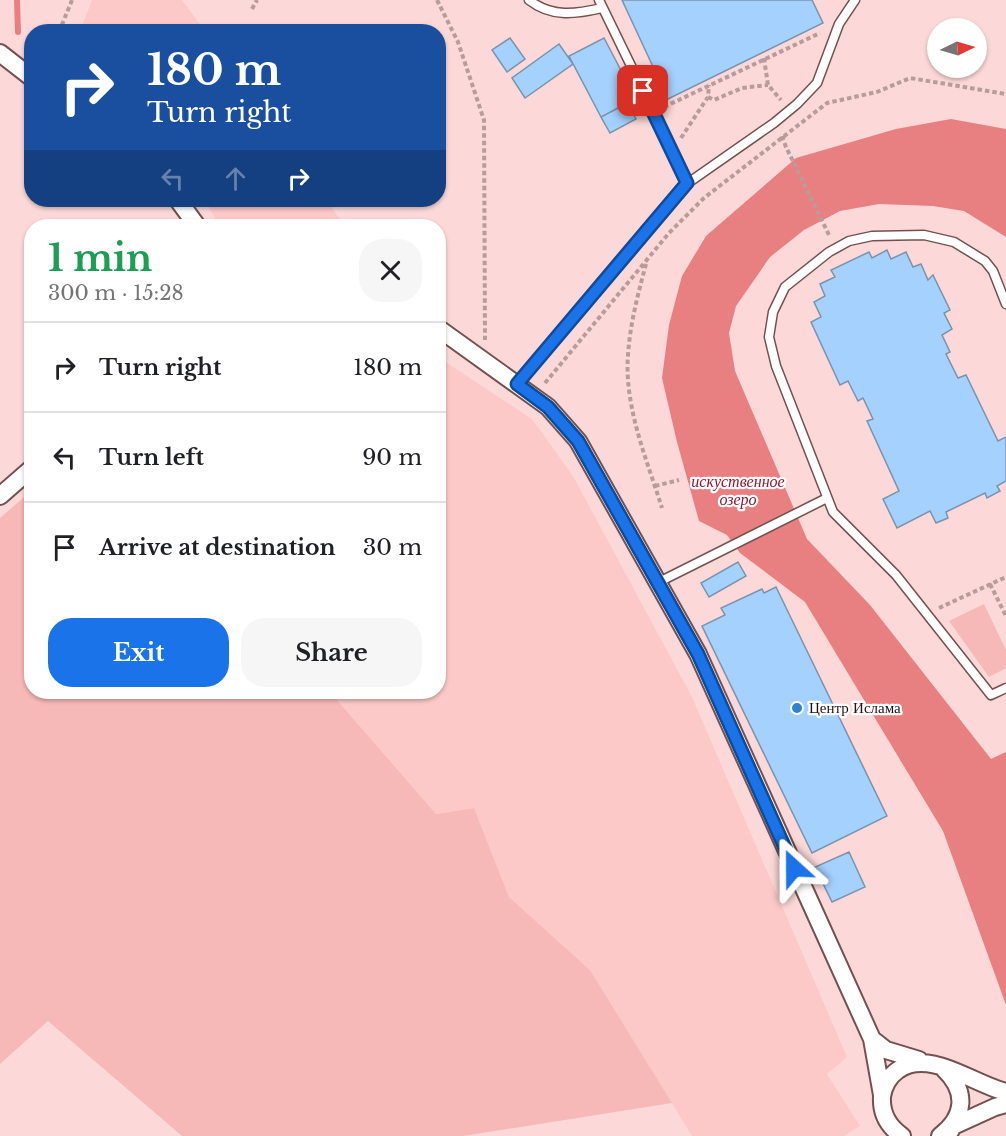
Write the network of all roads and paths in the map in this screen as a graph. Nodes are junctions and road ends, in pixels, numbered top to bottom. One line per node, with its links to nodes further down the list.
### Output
1 (72, 0): 8 (path)
2 (257, 0): 7 (path)
3 (437, 0): 26 (path)
4 (529, 0): 6 (lane)
5 (855, 0): 9 (lane)
6 (601, 4): 18 (lane)
7 (252, 9)
8 (62, 24)
9 (839, 24): 11 (path); 17 (lane)
10 (0, 53): 12 (street)
11 (764, 58): 13 (path); 14 (path)
12 (24, 72)
13 (709, 85): 16 (path); 18 (path)
14 (768, 85): 16 (path); 17 (path)
15 (1006, 94): 23 (path)
16 (708, 97): 20 (path)
17 (789, 110): 21 (lane)
18 (653, 112): 20 (lane)
19 (786, 147): 22 (path)
20 (672, 151): 21 (lane)
21 (687, 183): 27 (lane)
22 (830, 237)
23 (646, 261): 28 (path); 31 (path)
24 (1006, 304): 33 (lane)
25 (446, 334): 26 (street)
26 (485, 362): 27 (street)
27 (517, 384): 36 (street)
28 (543, 386)
29 (24, 475): 32 (street)
30 (679, 480): 31 (path)
31 (655, 486): 34 (path)
32 (0, 496)
33 (827, 498): 36 (lane); 38 (lane)
34 (662, 508)
35 (1006, 576): 37 (path)
36 (657, 583): 41 (street)
37 (990, 584): 38 (path); 39 (path)
38 (927, 614): 40 (lane)
39 (1006, 616)
40 (1006, 688)
41 (872, 1039): 42 (street); 44 (street)
42 (937, 1066): 43 (street); 44 (street); 46 (street)
43 (1006, 1092)
44 (882, 1095): 47 (street)
45 (1006, 1104): 46 (street)
46 (947, 1133)
47 (903, 1136)

